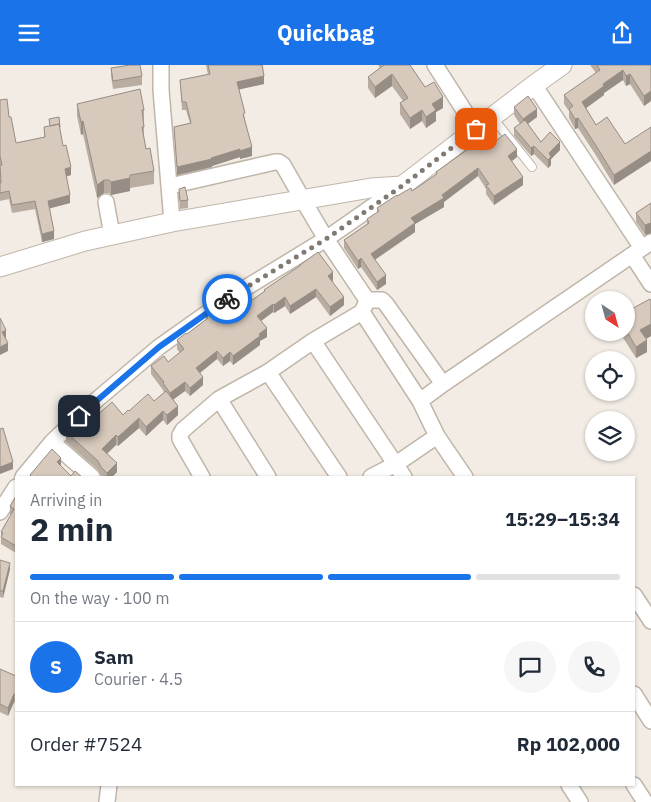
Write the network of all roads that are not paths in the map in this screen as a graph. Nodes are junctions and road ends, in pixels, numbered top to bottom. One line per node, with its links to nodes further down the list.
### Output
1 (161, 65): 8 (street)
2 (435, 65): 6 (street)
3 (562, 65): 4 (street)
4 (534, 85): 5 (street); 15 (street)
5 (492, 117): 6 (street); 7 (lane)
6 (476, 129): 9 (street)
7 (532, 167)
8 (170, 185): 10 (street); 12 (street)
9 (402, 186): 10 (street); 14 (street)
10 (303, 200): 12 (street); 14 (street)
11 (106, 202): 13 (street)
12 (172, 222): 13 (street)
13 (112, 235): 16 (street)
14 (326, 239): 18 (street); 25 (street)
15 (641, 248): 17 (street); 21 (street)
16 (0, 267)
17 (651, 284)
18 (365, 306): 19 (street); 21 (street); 23 (street)
19 (314, 341): 20 (street); 26 (street)
20 (268, 372): 22 (street); 31 (street)
21 (443, 384): 23 (street)
22 (219, 399): 29 (street); 30 (street)
23 (420, 401): 24 (street)
24 (437, 436): 26 (street); 34 (street)
25 (52, 442): 27 (street); 28 (street)
26 (396, 464): 32 (street); 33 (street)
27 (24, 476)
28 (91, 476)
29 (201, 476)
30 (267, 476)
31 (338, 476)
32 (373, 476)
33 (403, 476)
34 (464, 476)
35 (15, 489): 36 (street)
36 (0, 512)
37 (635, 597): 38 (street)
38 (651, 621)
39 (635, 696): 40 (street)
40 (651, 721)
41 (109, 786): 44 (street)
42 (570, 786): 45 (street)
43 (635, 786): 46 (street)
44 (107, 802)
45 (580, 802)
46 (645, 802)

